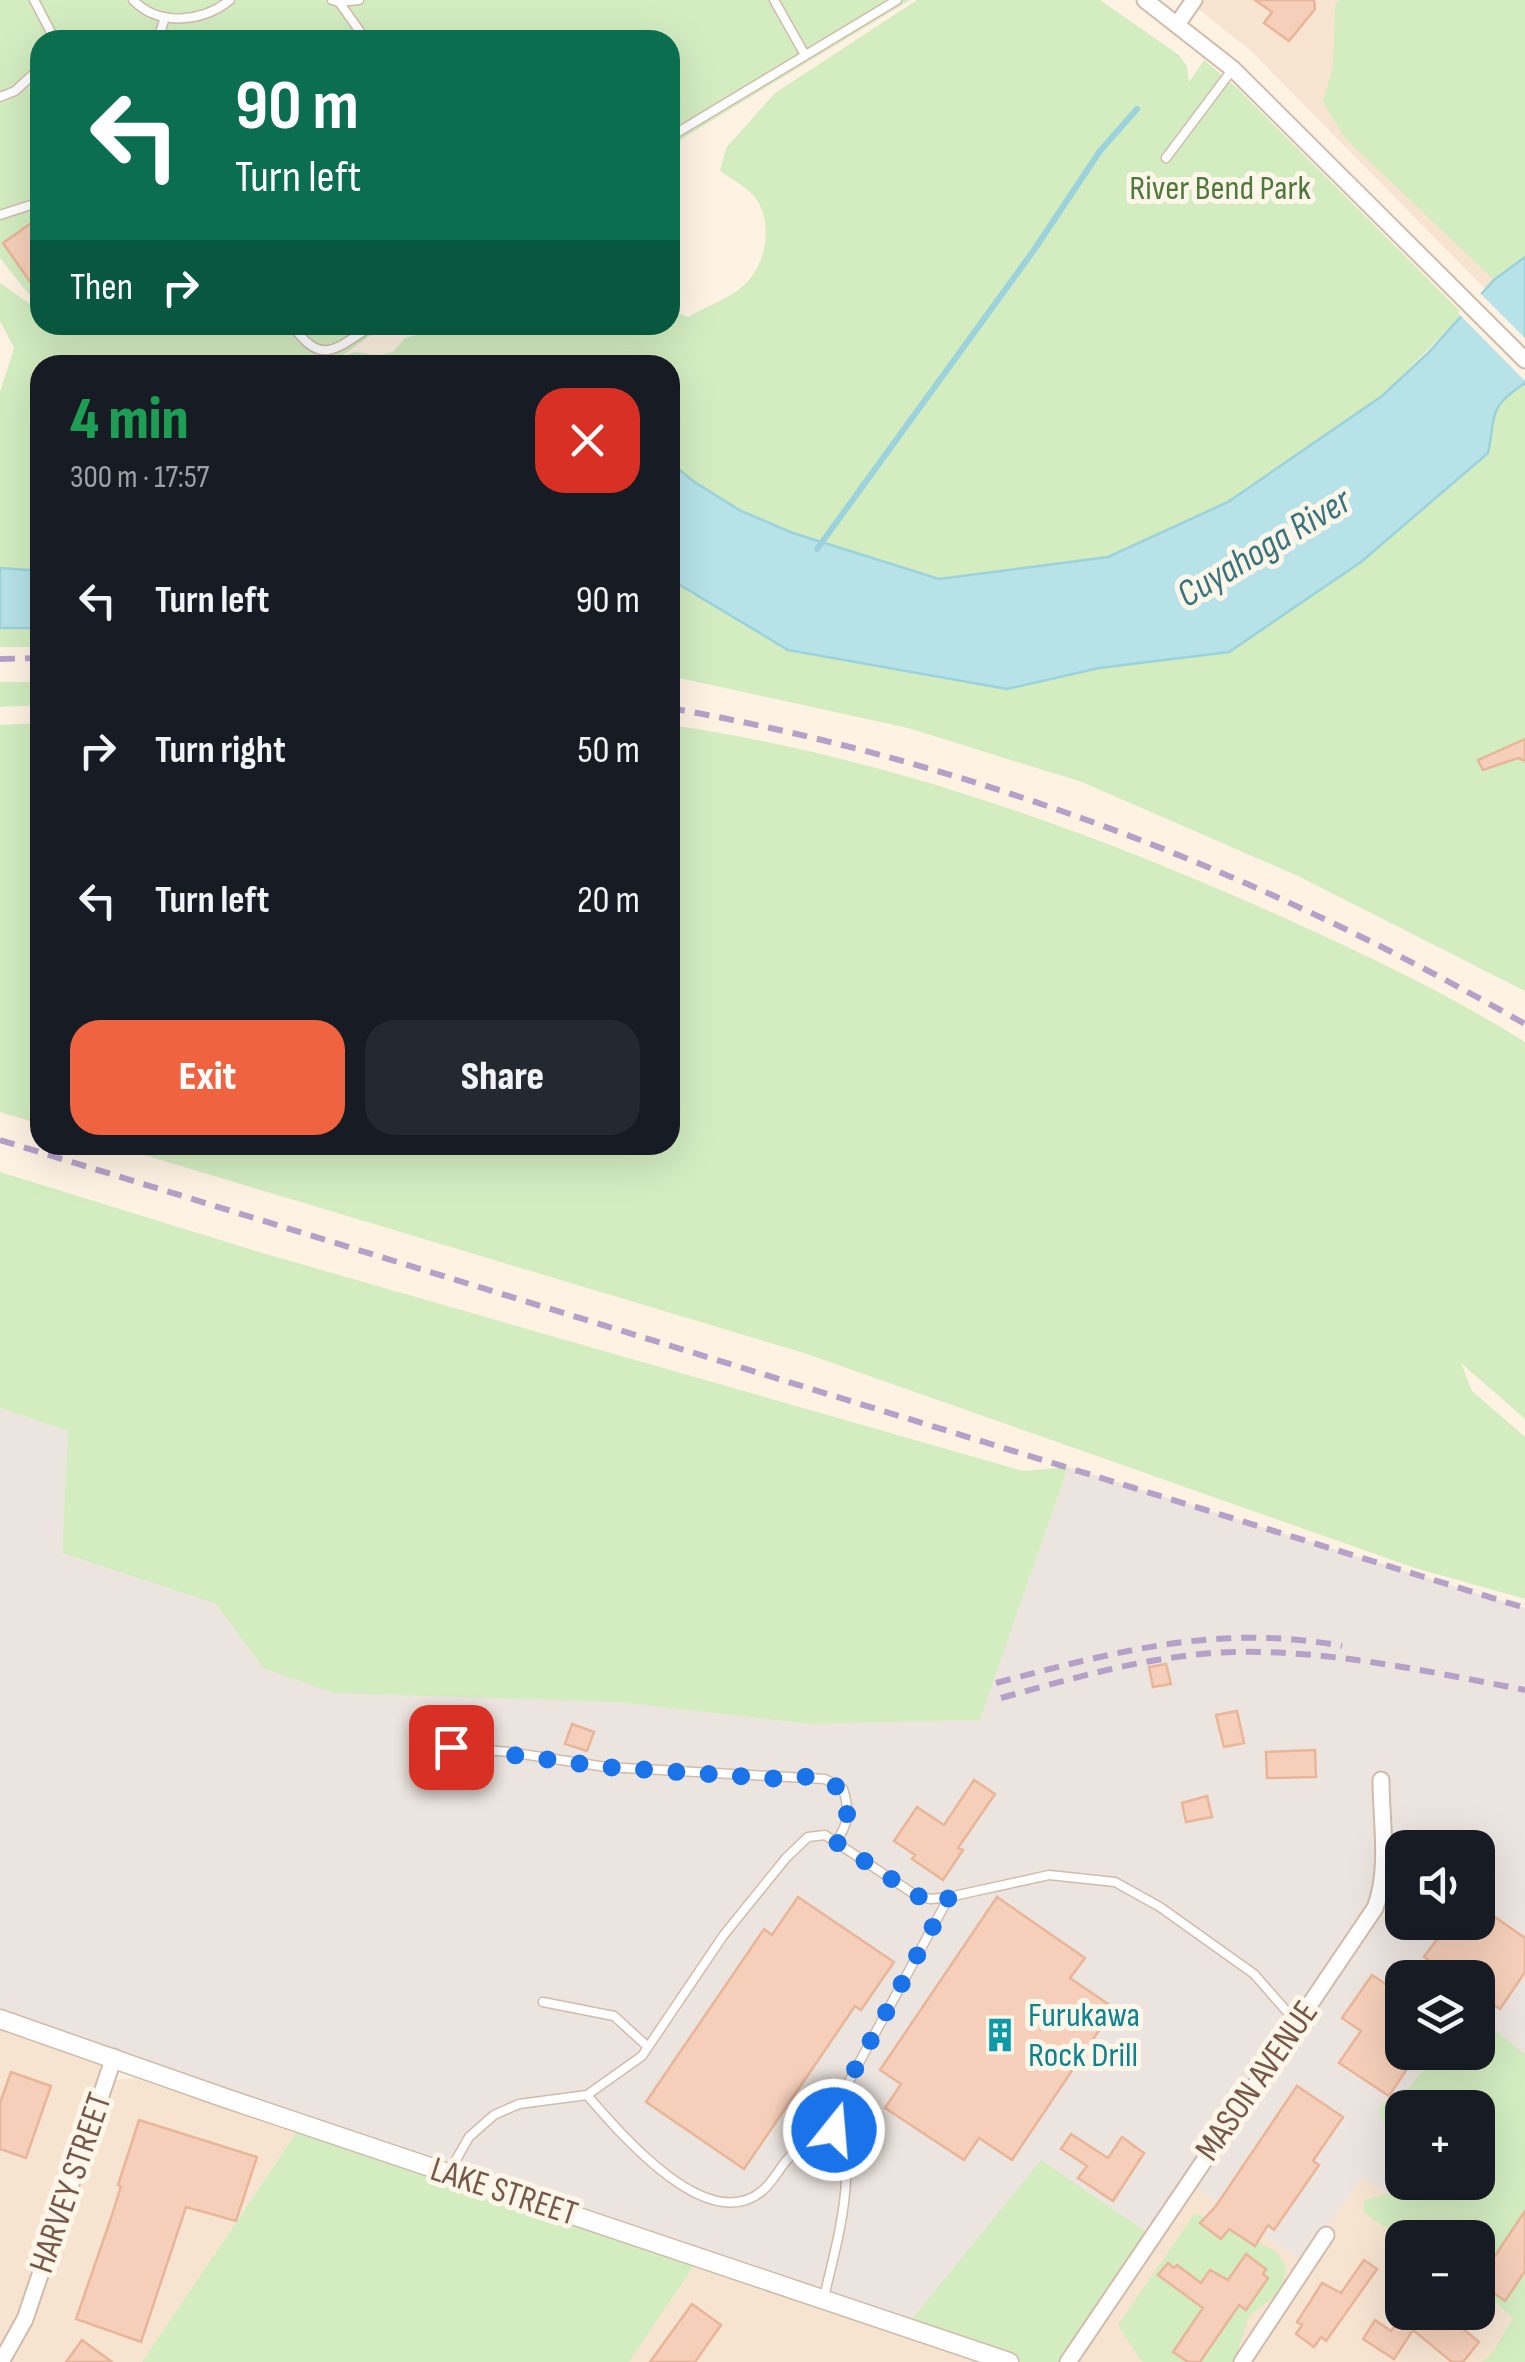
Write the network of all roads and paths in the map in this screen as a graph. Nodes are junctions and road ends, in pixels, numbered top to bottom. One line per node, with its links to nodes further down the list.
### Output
1 (34, 0): 12 (lane)
2 (133, 0): 10 (lane)
3 (230, 0): 10 (lane)
4 (359, 0): 9 (lane)
5 (774, 0): 15 (lane)
6 (897, 0): 15 (lane)
7 (1145, 0): 11 (street)
8 (1194, 0): 11 (street)
9 (335, 1): 14 (lane)
10 (166, 18): 13 (lane)
11 (1178, 23): 16 (street)
12 (50, 30)
13 (162, 30)
14 (358, 30)
15 (805, 55): 19 (lane)
16 (1233, 69): 20 (lane); 25 (street)
17 (30, 77): 18 (lane)
18 (0, 97)
19 (680, 131)
20 (1166, 158)
21 (30, 205): 22 (lane)
22 (0, 214)
23 (299, 335): 24 (lane)
24 (357, 335)
25 (1525, 360)
26 (422, 1744): 28 (lane)
27 (1381, 1780): 32 (street, MASON AVENUE)
28 (836, 1842): 29 (lane); 33 (lane)
29 (949, 1897): 32 (lane); 36 (lane)
30 (544, 2002): 33 (lane)
31 (0, 2019): 34 (street, LAKE STREET)
32 (1297, 2023): 42 (street, MASON AVENUE)
33 (648, 2048): 35 (lane)
34 (114, 2057): 37 (street, LAKE STREET); 40 (street, HARVEY STREET)
35 (587, 2095): 36 (lane); 37 (lane)
36 (831, 2119): 39 (lane)
37 (448, 2174): 39 (street, LAKE STREET)
38 (1326, 2236): 43 (street)
39 (823, 2300): 41 (street, LAKE STREET)
40 (1, 2360)
41 (1009, 2362)
42 (1068, 2362)
43 (1242, 2362)

